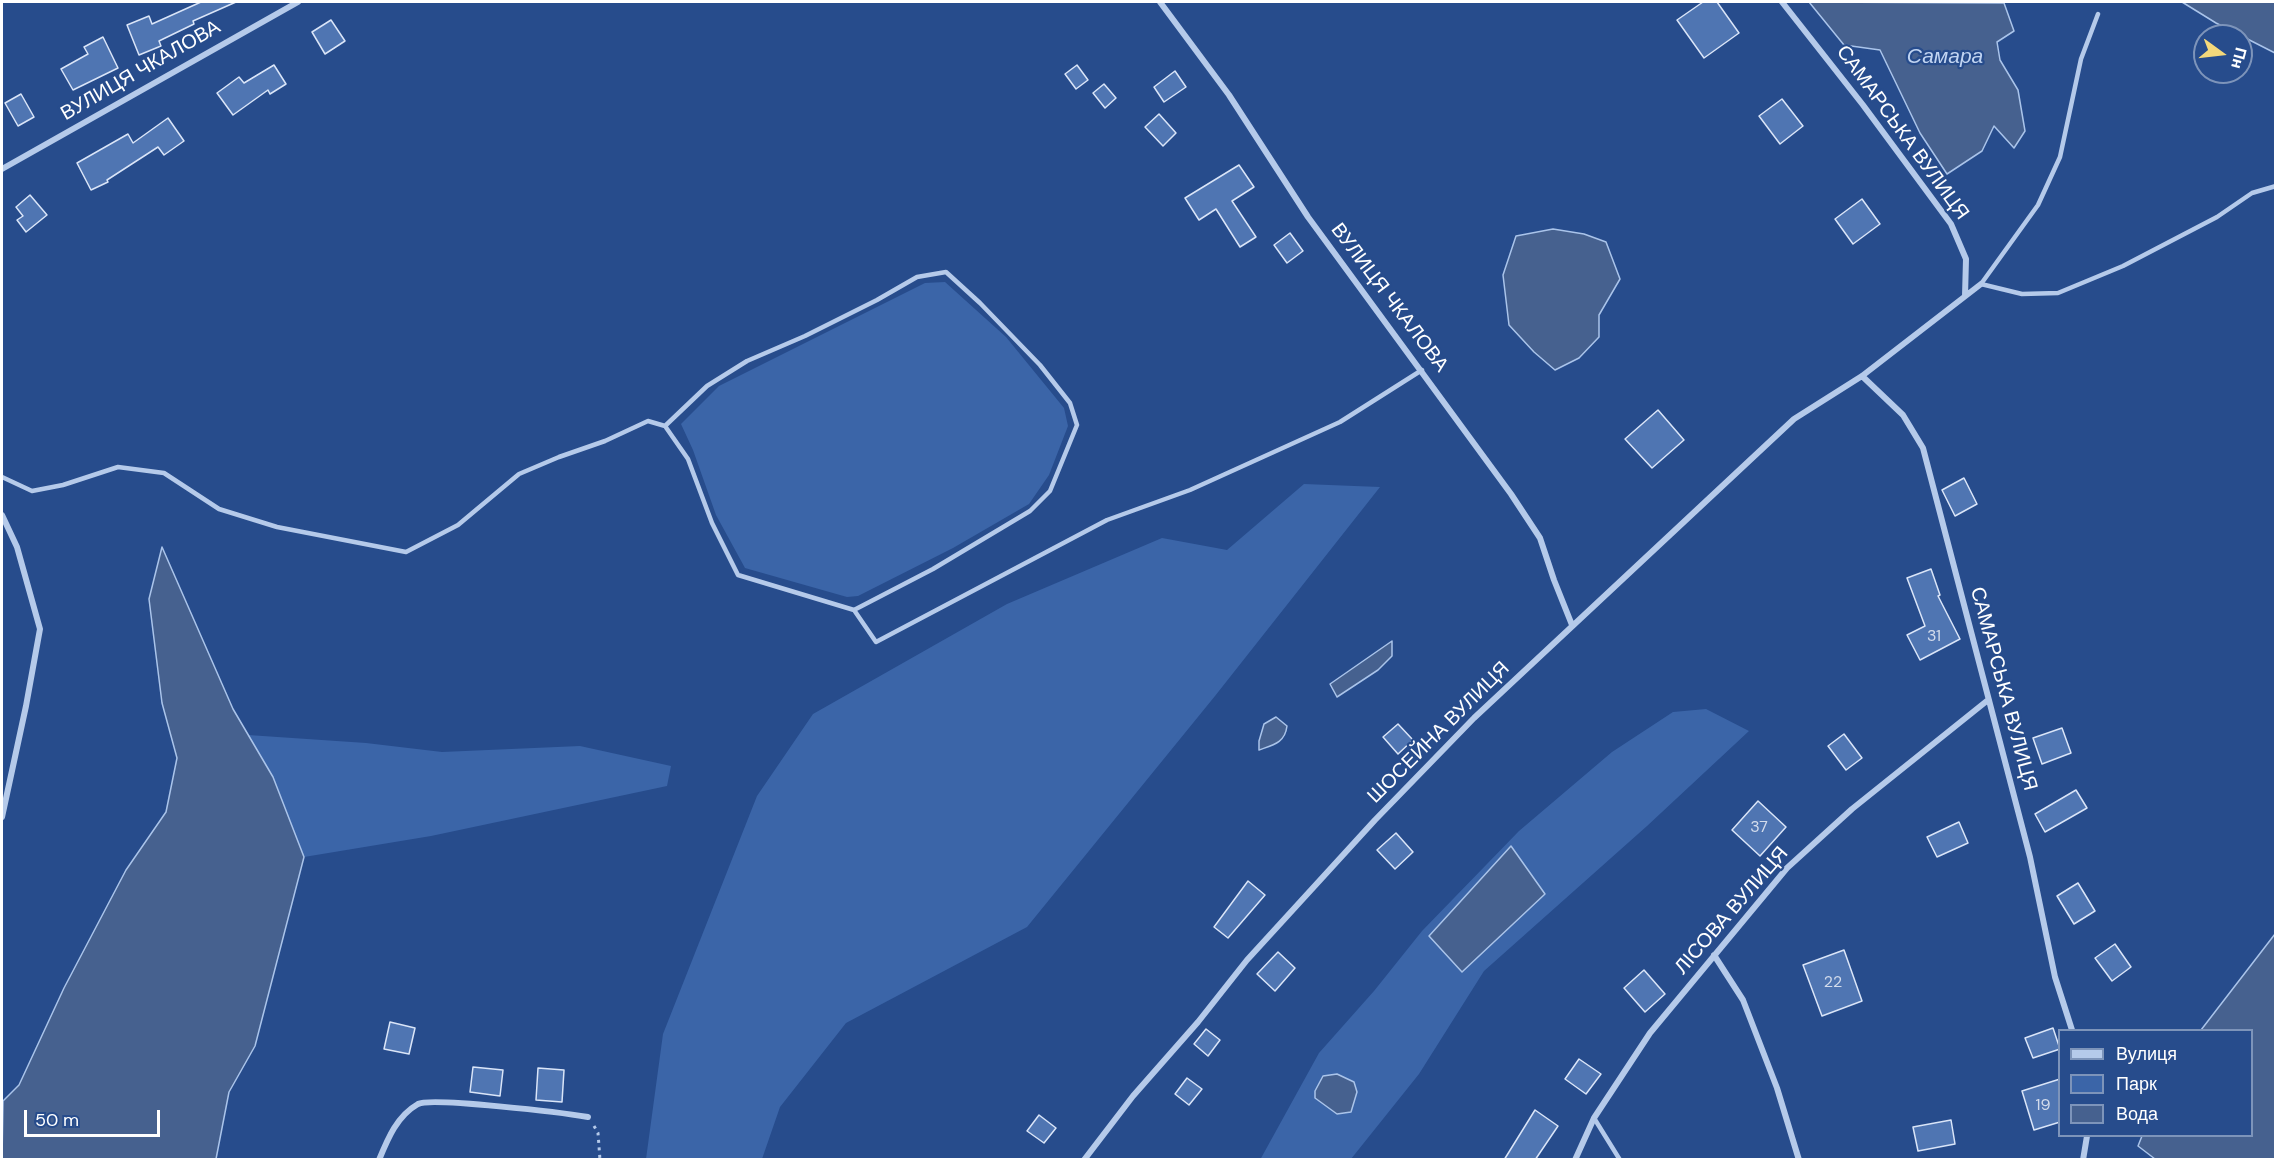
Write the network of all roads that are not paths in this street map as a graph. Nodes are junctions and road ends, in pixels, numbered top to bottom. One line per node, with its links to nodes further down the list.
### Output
1 (298, 2): 5 (street, ВУЛИЦЯ ЧКАЛОВА)
2 (1160, 2): 9 (street, ВУЛИЦЯ ЧКАЛОВА)
3 (1782, 2): 8 (street, САМАРСЬКА ВУЛИЦЯ)
4 (2098, 14): 7 (lane)
5 (2, 169)
6 (2276, 186): 7 (lane)
7 (1981, 284): 8 (street, ШОСЕЙНА ВУЛИЦЯ)
8 (1965, 296): 10 (street, ШОСЕЙНА ВУЛИЦЯ)
9 (1422, 370): 14 (lane); 15 (street, ВУЛИЦЯ ЧКАЛОВА)
10 (1862, 376): 15 (street, ШОСЕЙНА ВУЛИЦЯ); 16 (street, САМАРСЬКА ВУЛИЦЯ)
11 (665, 426): 12 (lane); 14 (lane); 14 (lane)
12 (2, 477)
13 (2, 515): 17 (street)
14 (854, 610)
15 (1572, 625): 24 (street, ШОСЕЙНА ВУЛИЦЯ)
16 (1988, 700): 18 (street, ЛІСОВА ВУЛИЦЯ); 19 (street, САМАРСЬКА ВУЛИЦЯ)
17 (2, 817)
18 (1714, 955): 21 (street, ЛІСОВА ВУЛИЦЯ); 27 (street)
19 (2072, 1029)
20 (588, 1117): 23 (street)
21 (1594, 1118): 25 (street, ЛІСОВА ВУЛИЦЯ); 26 (lane)
22 (2087, 1137): 28 (street)
23 (379, 1160)
24 (1084, 1160)
25 (1575, 1160)
26 (1620, 1160)
27 (1799, 1160)
28 (2083, 1160)

